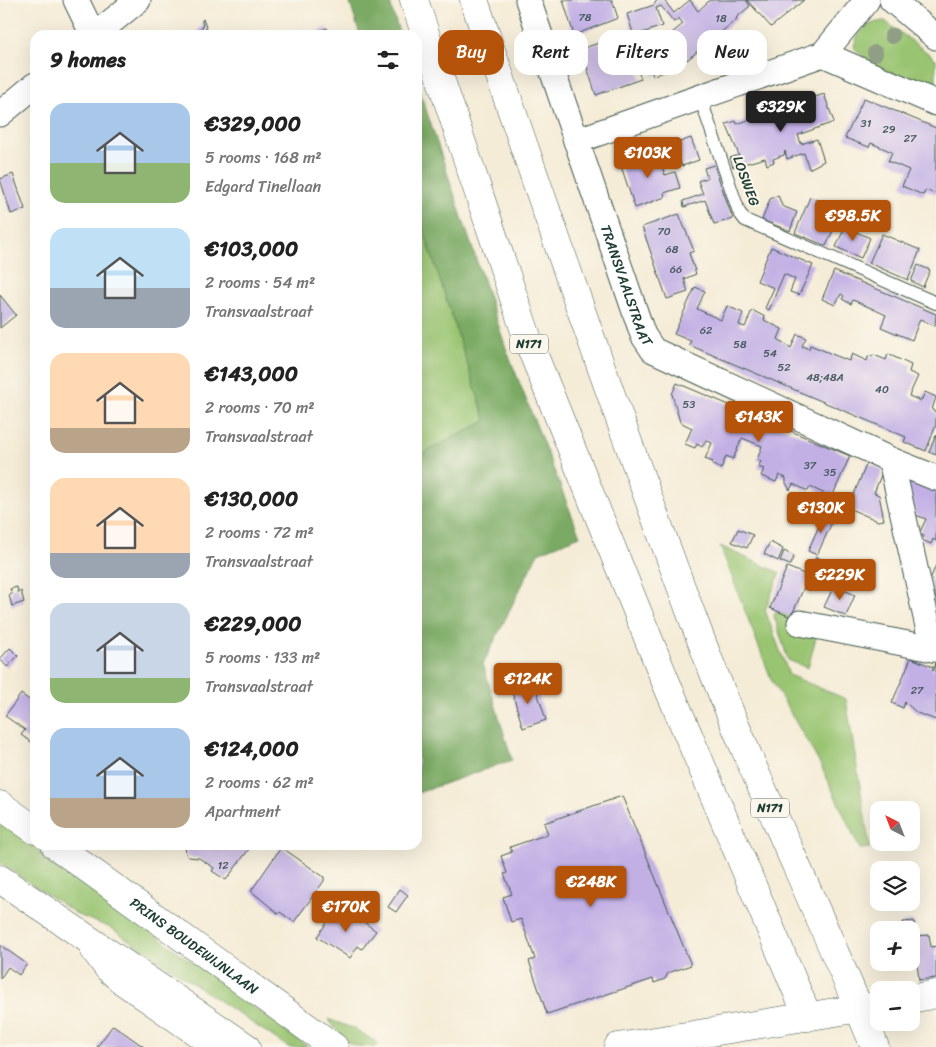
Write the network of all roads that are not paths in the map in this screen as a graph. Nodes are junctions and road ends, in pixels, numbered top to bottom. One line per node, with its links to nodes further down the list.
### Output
1 (76, 0): 8 (street)
2 (138, 0): 9 (street)
3 (414, 0): 30 (main road, N171)
4 (474, 0): 29 (main road, N171)
5 (528, 0): 16 (street, TRANSVAALSTRAAT)
6 (867, 0): 11 (street)
7 (892, 0): 10 (street)
8 (91, 30)
9 (100, 30)
10 (936, 37)
11 (823, 54): 13 (street); 14 (street)
12 (30, 89): 15 (street)
13 (700, 97): 16 (street); 17 (lane, LOSWEG)
14 (936, 103)
15 (0, 114)
16 (576, 141): 18 (street, TRANSVAALSTRAAT)
17 (936, 303)
18 (891, 460): 19 (street, TRANSVAALSTRAAT); 21 (street)
19 (936, 478)
20 (800, 623): 21 (street)
21 (934, 649)
22 (0, 805): 23 (main road)
23 (30, 826)
24 (62, 850): 34 (main road, PRINS BOUDEWIJNLAAN)
25 (0, 879): 26 (main road)
26 (82, 934): 32 (main road); 33 (main road)
27 (936, 994): 28 (main road)
28 (920, 997)
29 (869, 1007): 30 (main road); 36 (main road, N171)
30 (808, 1017): 31 (main road)
31 (715, 1039): 35 (main road)
32 (218, 1047)
33 (246, 1047)
34 (334, 1047)
35 (618, 1047)
36 (875, 1047)

